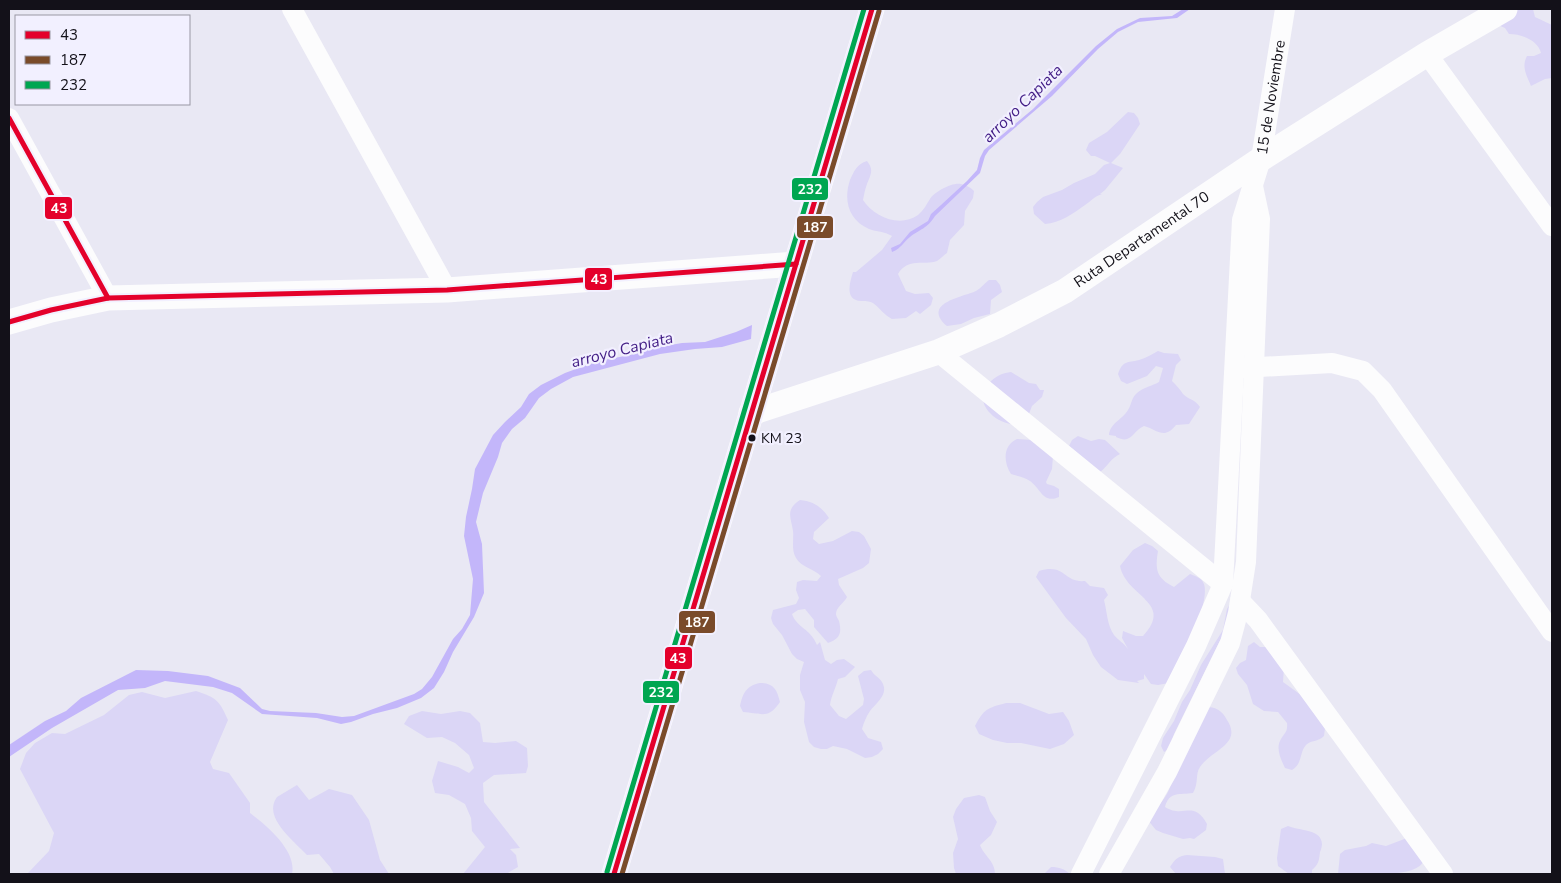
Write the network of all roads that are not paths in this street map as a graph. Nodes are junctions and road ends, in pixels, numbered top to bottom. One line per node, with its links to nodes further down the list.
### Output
1 (292, 9): 10 (street)
2 (872, 9): 9 (main road)
3 (1285, 9): 7 (street, 15 de Noviembre)
4 (1505, 9): 5 (main road, Ruta Departamental 70)
5 (1427, 54): 7 (main road, Ruta Departamental 70); 8 (street)
6 (9, 118): 11 (street)
7 (1261, 159): 13 (main road, Ruta Departamental 70); 14 (street, 15 de Noviembre)
8 (1552, 226)
9 (796, 264): 10 (main road); 15 (main road)
10 (447, 290): 11 (main road)
11 (108, 298): 12 (main road)
12 (9, 322)
13 (938, 352): 15 (main road, Ruta Departamental 70); 16 (street)
14 (1244, 368): 16 (street); 17 (street); 18 (street)
15 (752, 413): 19 (main road)
16 (1223, 584): 20 (street)
17 (1240, 601): 21 (street); 22 (street)
18 (1552, 632)
19 (614, 874)
20 (1081, 874)
21 (1110, 874)
22 (1443, 874)

